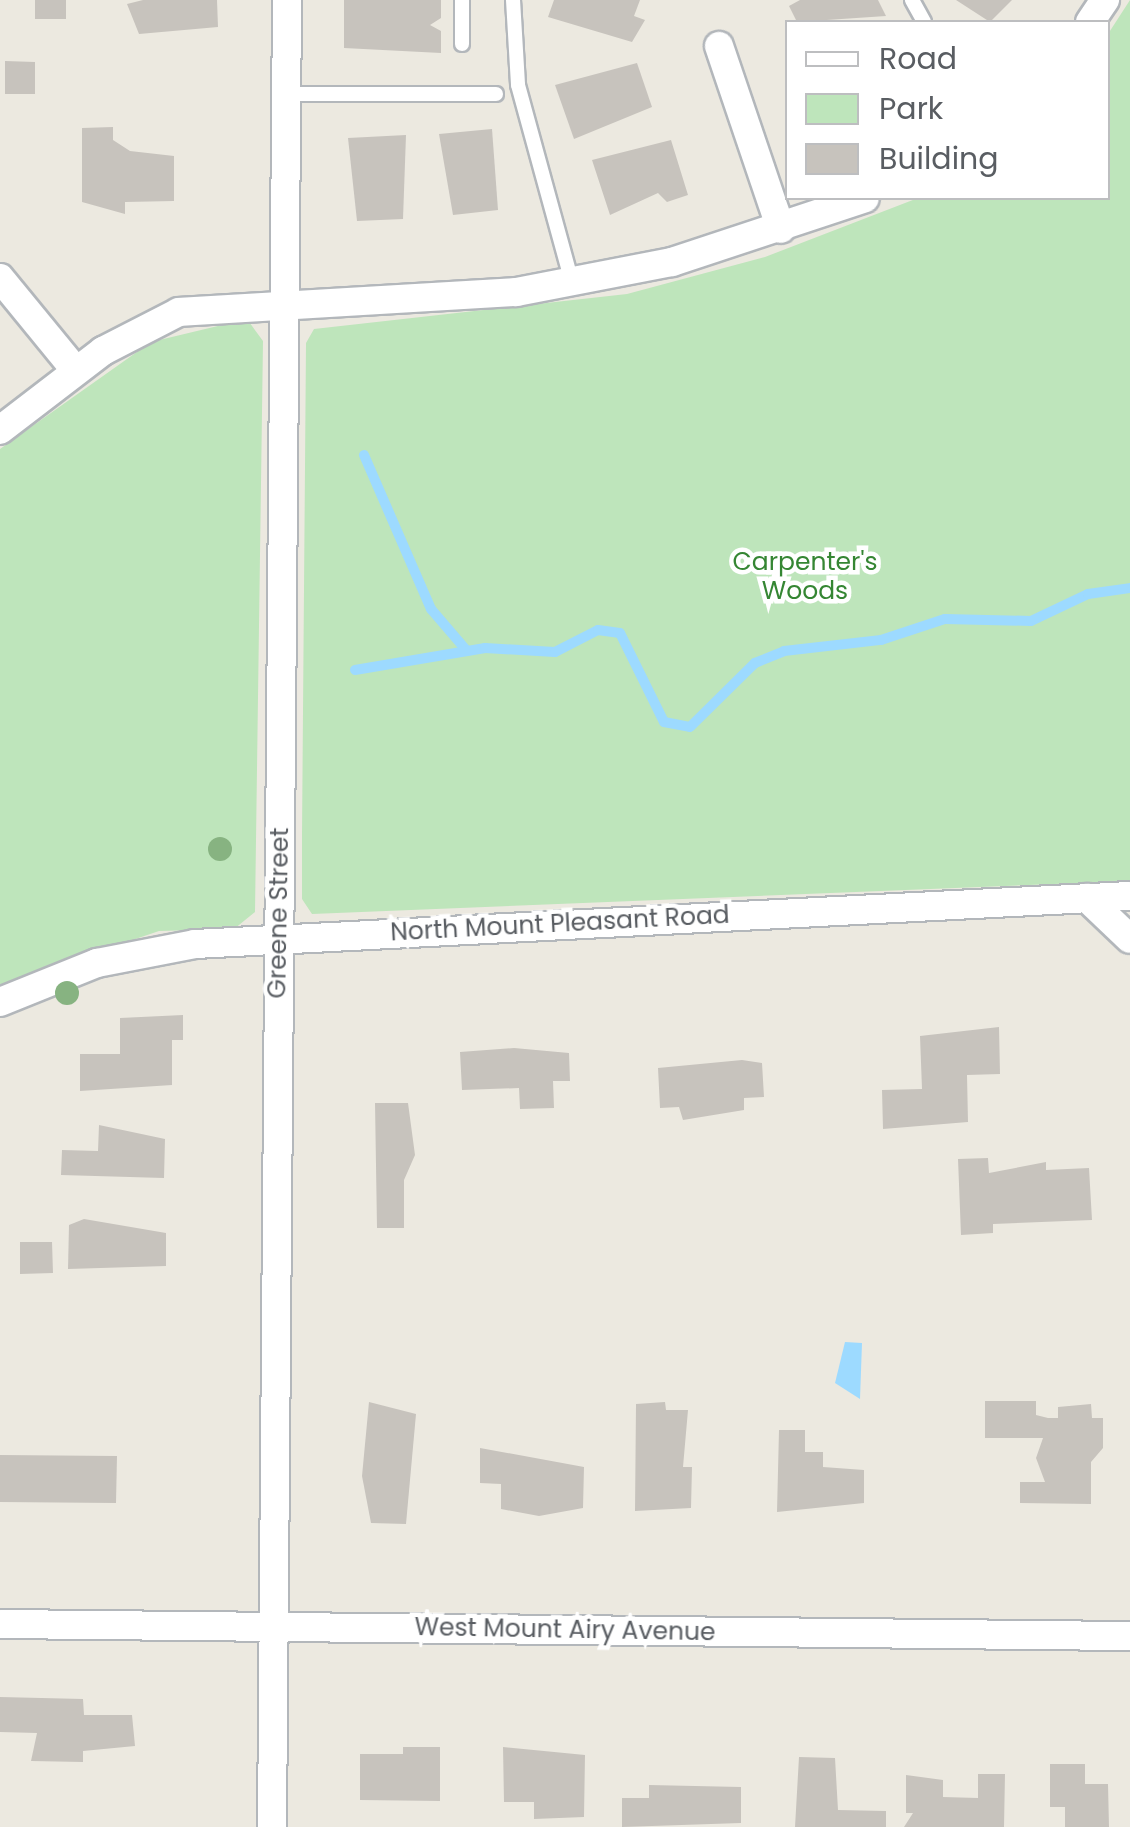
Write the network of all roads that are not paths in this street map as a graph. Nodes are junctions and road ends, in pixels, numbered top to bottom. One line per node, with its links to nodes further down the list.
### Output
1 (287, 0): 6 (street, Greene Street)
2 (462, 0): 4 (lane)
3 (512, 0): 11 (lane)
4 (462, 44)
5 (719, 46): 9 (street)
6 (286, 94): 7 (lane); 12 (street, Greene Street)
7 (496, 94)
8 (859, 200): 9 (street)
9 (781, 228): 11 (street)
10 (0, 278): 13 (street)
11 (572, 282): 12 (street)
12 (284, 302): 13 (street); 17 (street, Greene Street)
13 (76, 371): 14 (street)
14 (0, 430)
15 (1130, 896): 16 (street, North Mount Pleasant Road)
16 (1087, 898): 17 (street, North Mount Pleasant Road); 18 (street)
17 (279, 937): 19 (street, North Mount Pleasant Road); 21 (street, Greene Street)
18 (1130, 939)
19 (0, 1002)
20 (0, 1624): 21 (street, West Mount Airy Avenue)
21 (272, 1627): 22 (street, West Mount Airy Avenue); 23 (street, Greene Street)
22 (1130, 1636)
23 (272, 1827)

